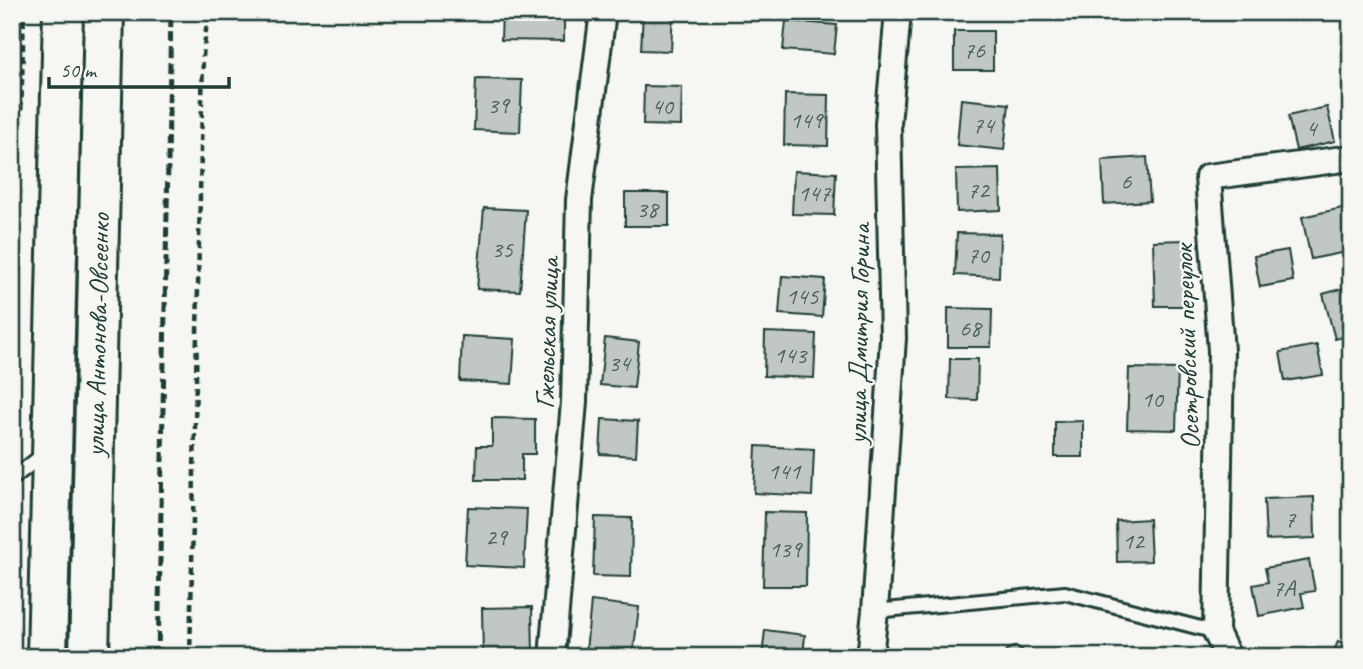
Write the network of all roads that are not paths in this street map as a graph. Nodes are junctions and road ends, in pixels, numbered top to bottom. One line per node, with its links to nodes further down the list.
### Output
1 (63, 12): 7 (highway, улица Антонова-Овсеенко)
2 (104, 12): 6 (highway, улица Антонова-Овсеенко)
3 (603, 12): 14 (street, Гжельская улица)
4 (898, 12): 10 (street, улица Дмитрия Горина)
5 (1351, 158): 11 (street, Осетровский переулок)
6 (98, 258): 7 (highway); 13 (highway, улица Антонова-Овсеенко)
7 (56, 261): 8 (highway, улица Антонова-Овсеенко)
8 (53, 446): 9 (lane); 12 (highway, улица Антонова-Овсеенко)
9 (12, 480)
10 (875, 611): 11 (lane); 15 (street, улица Дмитрия Горина)
11 (1216, 632): 16 (street, Осетровский переулок)
12 (47, 657)
13 (89, 657)
14 (552, 657)
15 (870, 657)
16 (1228, 657)

